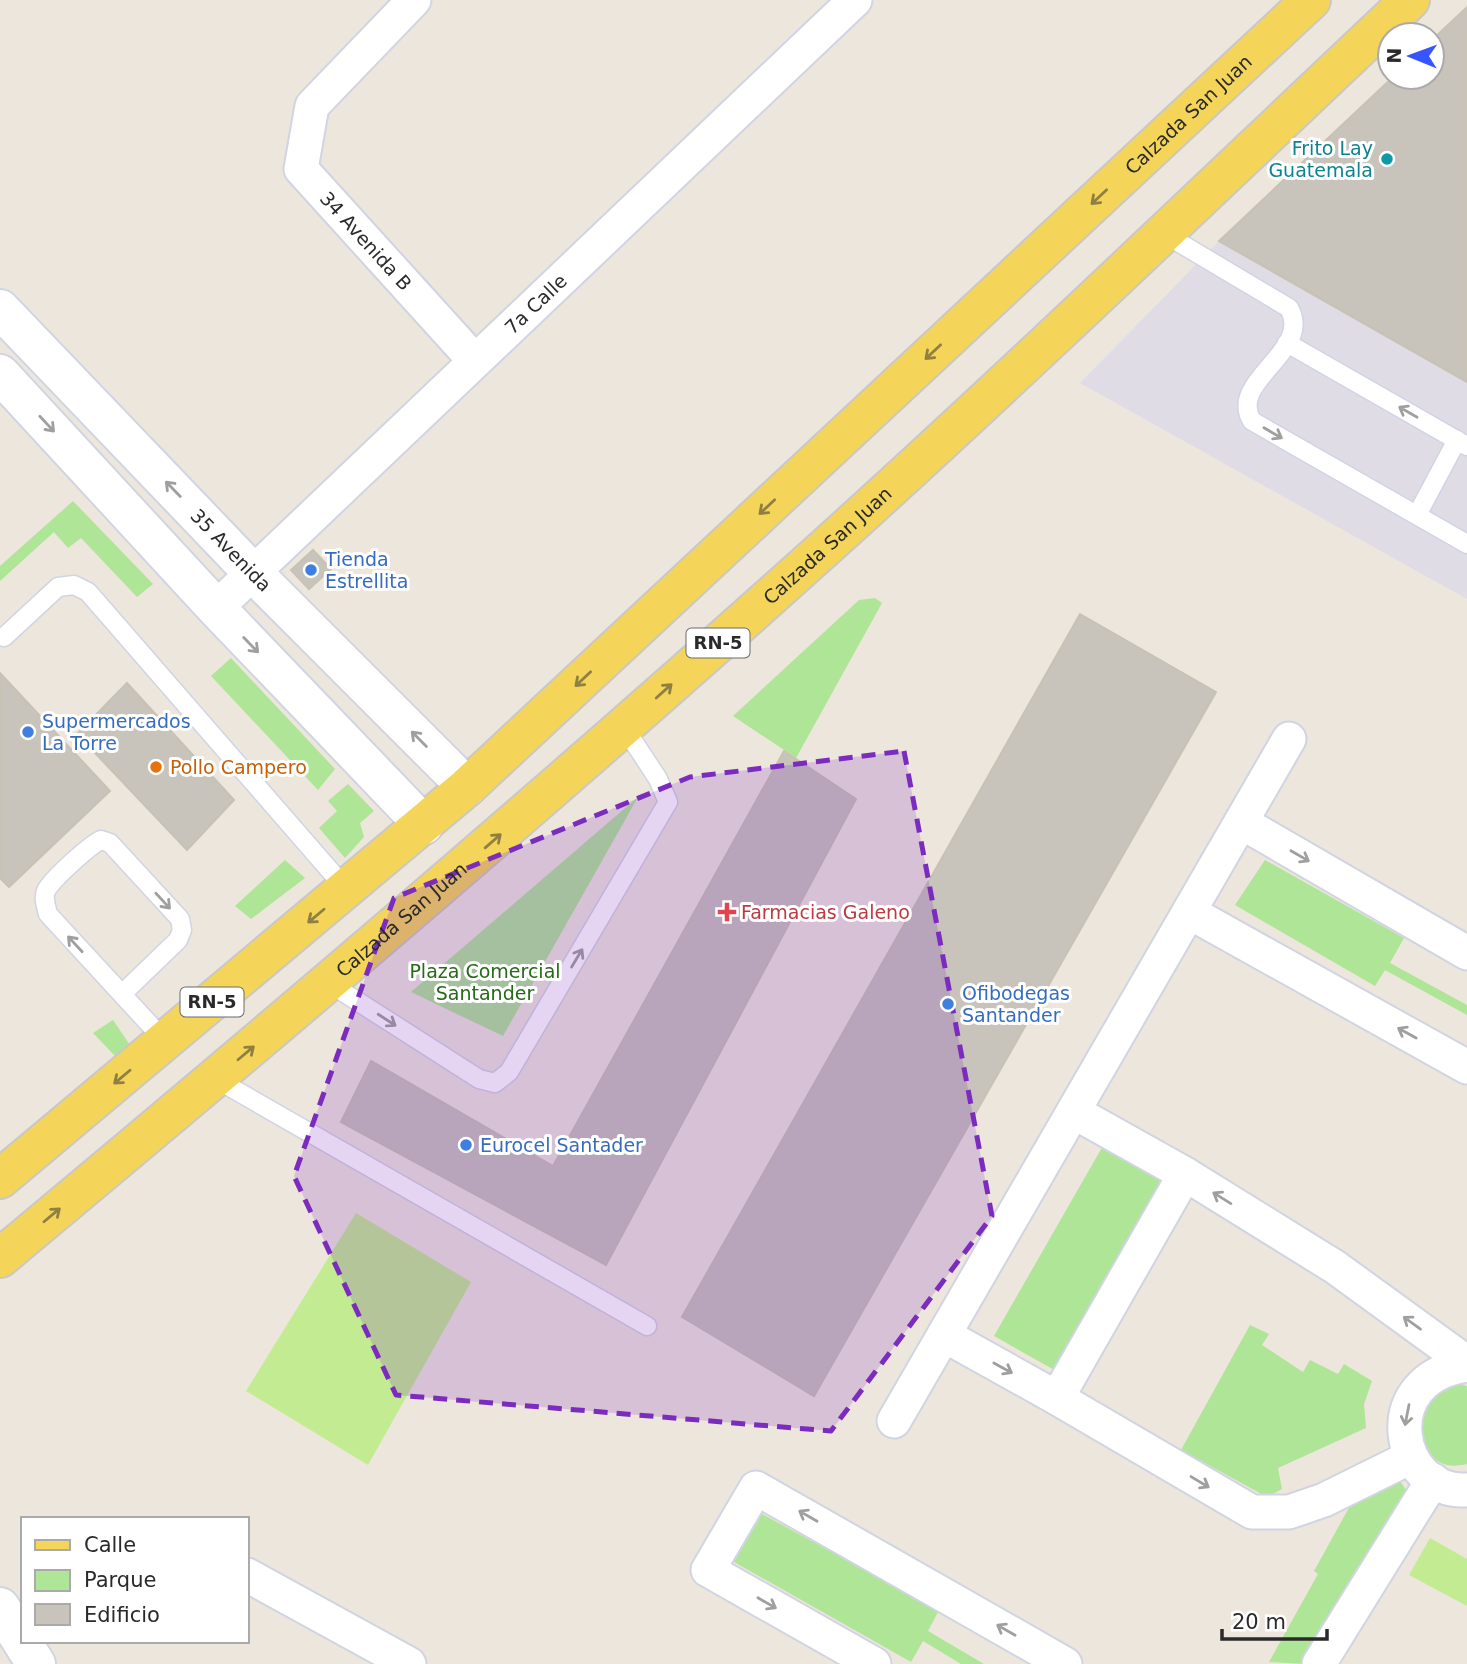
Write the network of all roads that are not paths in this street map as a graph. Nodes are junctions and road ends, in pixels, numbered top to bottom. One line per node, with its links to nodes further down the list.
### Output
1 (415, 0): 8 (street, 34 Avenida B)
2 (855, 0): 8 (street, 7a Calle)
3 (1311, 0): 18 (main road, Calzada San Juan / RN-5, one-way to 18)
4 (1410, 0): 5 (main road, Calzada San Juan / RN-5)
5 (1163, 233): 7 (lane); 16 (main road, Calzada San Juan / RN-5, one-way to 5)
6 (0, 309): 13 (street, 35 Avenida, one-way to 6)
7 (1287, 343): 10 (lane, one-way to 7); 11 (lane, one-way to 11)
8 (475, 361): 13 (street, 7a Calle)
9 (0, 374): 14 (street, one-way to 14)
10 (1462, 443): 11 (lane)
11 (1417, 515): 12 (lane)
12 (1467, 544)
13 (253, 573): 14 (street, 7a Calle); 18 (street, 35 Avenida, one-way to 13)
14 (216, 608): 20 (street, one-way to 20)
15 (4, 637): 21 (lane)
16 (624, 727): 24 (main road, Calzada San Juan / RN-5, one-way to 16); 24 (lane, one-way to 16)
17 (1289, 739): 19 (street)
18 (467, 787): 20 (main road, Calzada San Juan / RN-5)
19 (1241, 822): 22 (street); 23 (street, one-way to 23)
20 (425, 825): 21 (main road, Calzada San Juan / RN-5)
21 (347, 890): 26 (main road, Calzada San Juan / RN-5, one-way to 26)
22 (1189, 912): 27 (street, one-way to 22); 29 (street)
23 (1467, 953)
24 (329, 984): 28 (main road, Calzada San Juan / RN-5, one-way to 24)
25 (122, 994): 25 (lane, one-way to 25); 26 (lane)
26 (165, 1041): 31 (main road, Calzada San Juan / RN-5, one-way to 31)
27 (1467, 1066)
28 (216, 1079): 32 (main road, Calzada San Juan / RN-5, one-way to 28); 33 (lane)
29 (1074, 1112): 30 (street); 34 (street)
30 (1185, 1174): 35 (street, one-way to 30); 36 (street)
31 (0, 1179)
32 (0, 1258)
33 (647, 1326)
34 (944, 1335): 36 (street, one-way to 36); 37 (street)
35 (1467, 1364): 38 (street, one-way to 38)
36 (1057, 1398): 38 (street, one-way to 38)
37 (894, 1421)
38 (1422, 1469): 39 (street); 48 (street)
39 (1467, 1490)
40 (248, 1576): 45 (street)
41 (0, 1608): 42 (street)
42 (21, 1641)
43 (22, 1643): 44 (street)
44 (36, 1664)
45 (409, 1664)
46 (874, 1664): 47 (street, one-way to 46)
47 (1065, 1664)
48 (1319, 1664)

